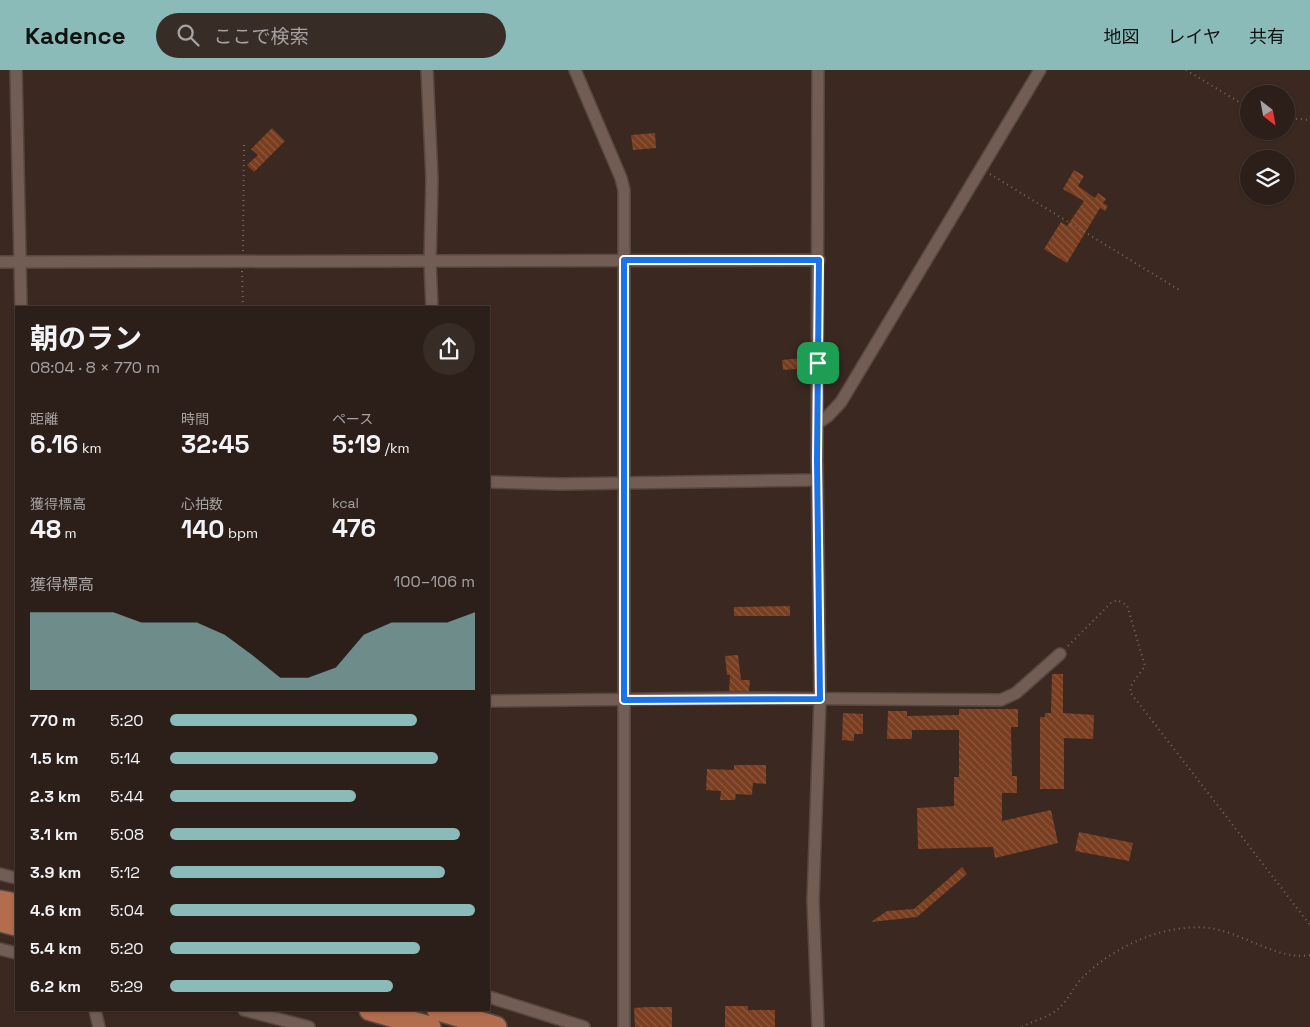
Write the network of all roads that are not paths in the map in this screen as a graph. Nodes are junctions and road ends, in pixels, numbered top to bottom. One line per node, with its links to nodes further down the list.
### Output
1 (16, 70): 9 (street)
2 (427, 70): 10 (street)
3 (575, 70): 6 (street)
4 (818, 70): 7 (street)
5 (1040, 70): 13 (street)
6 (624, 260): 7 (street); 10 (street); 16 (street)
7 (819, 260): 13 (street)
8 (0, 262): 9 (street)
9 (21, 262): 10 (street); 11 (street)
10 (430, 262): 12 (street)
11 (21, 306)
12 (432, 306)
13 (818, 423): 14 (street)
14 (817, 480): 16 (street); 18 (street)
15 (490, 482): 16 (street)
16 (624, 483): 19 (street)
17 (1060, 654): 18 (street)
18 (820, 699): 19 (street); 40 (street)
19 (624, 700): 20 (street); 39 (street)
20 (490, 701)
21 (0, 874): 22 (street)
22 (15, 878)
23 (0, 901): 24 (highway)
24 (15, 904)
25 (0, 921): 26 (highway)
26 (15, 924)
27 (0, 949): 28 (street)
28 (15, 953)
29 (490, 997): 38 (street)
30 (95, 1011): 34 (street)
31 (248, 1011): 35 (street)
32 (374, 1011): 36 (highway)
33 (441, 1011): 37 (highway)
34 (99, 1027)
35 (309, 1027)
36 (430, 1027)
37 (496, 1027)
38 (584, 1027)
39 (624, 1027)
40 (818, 1027)

